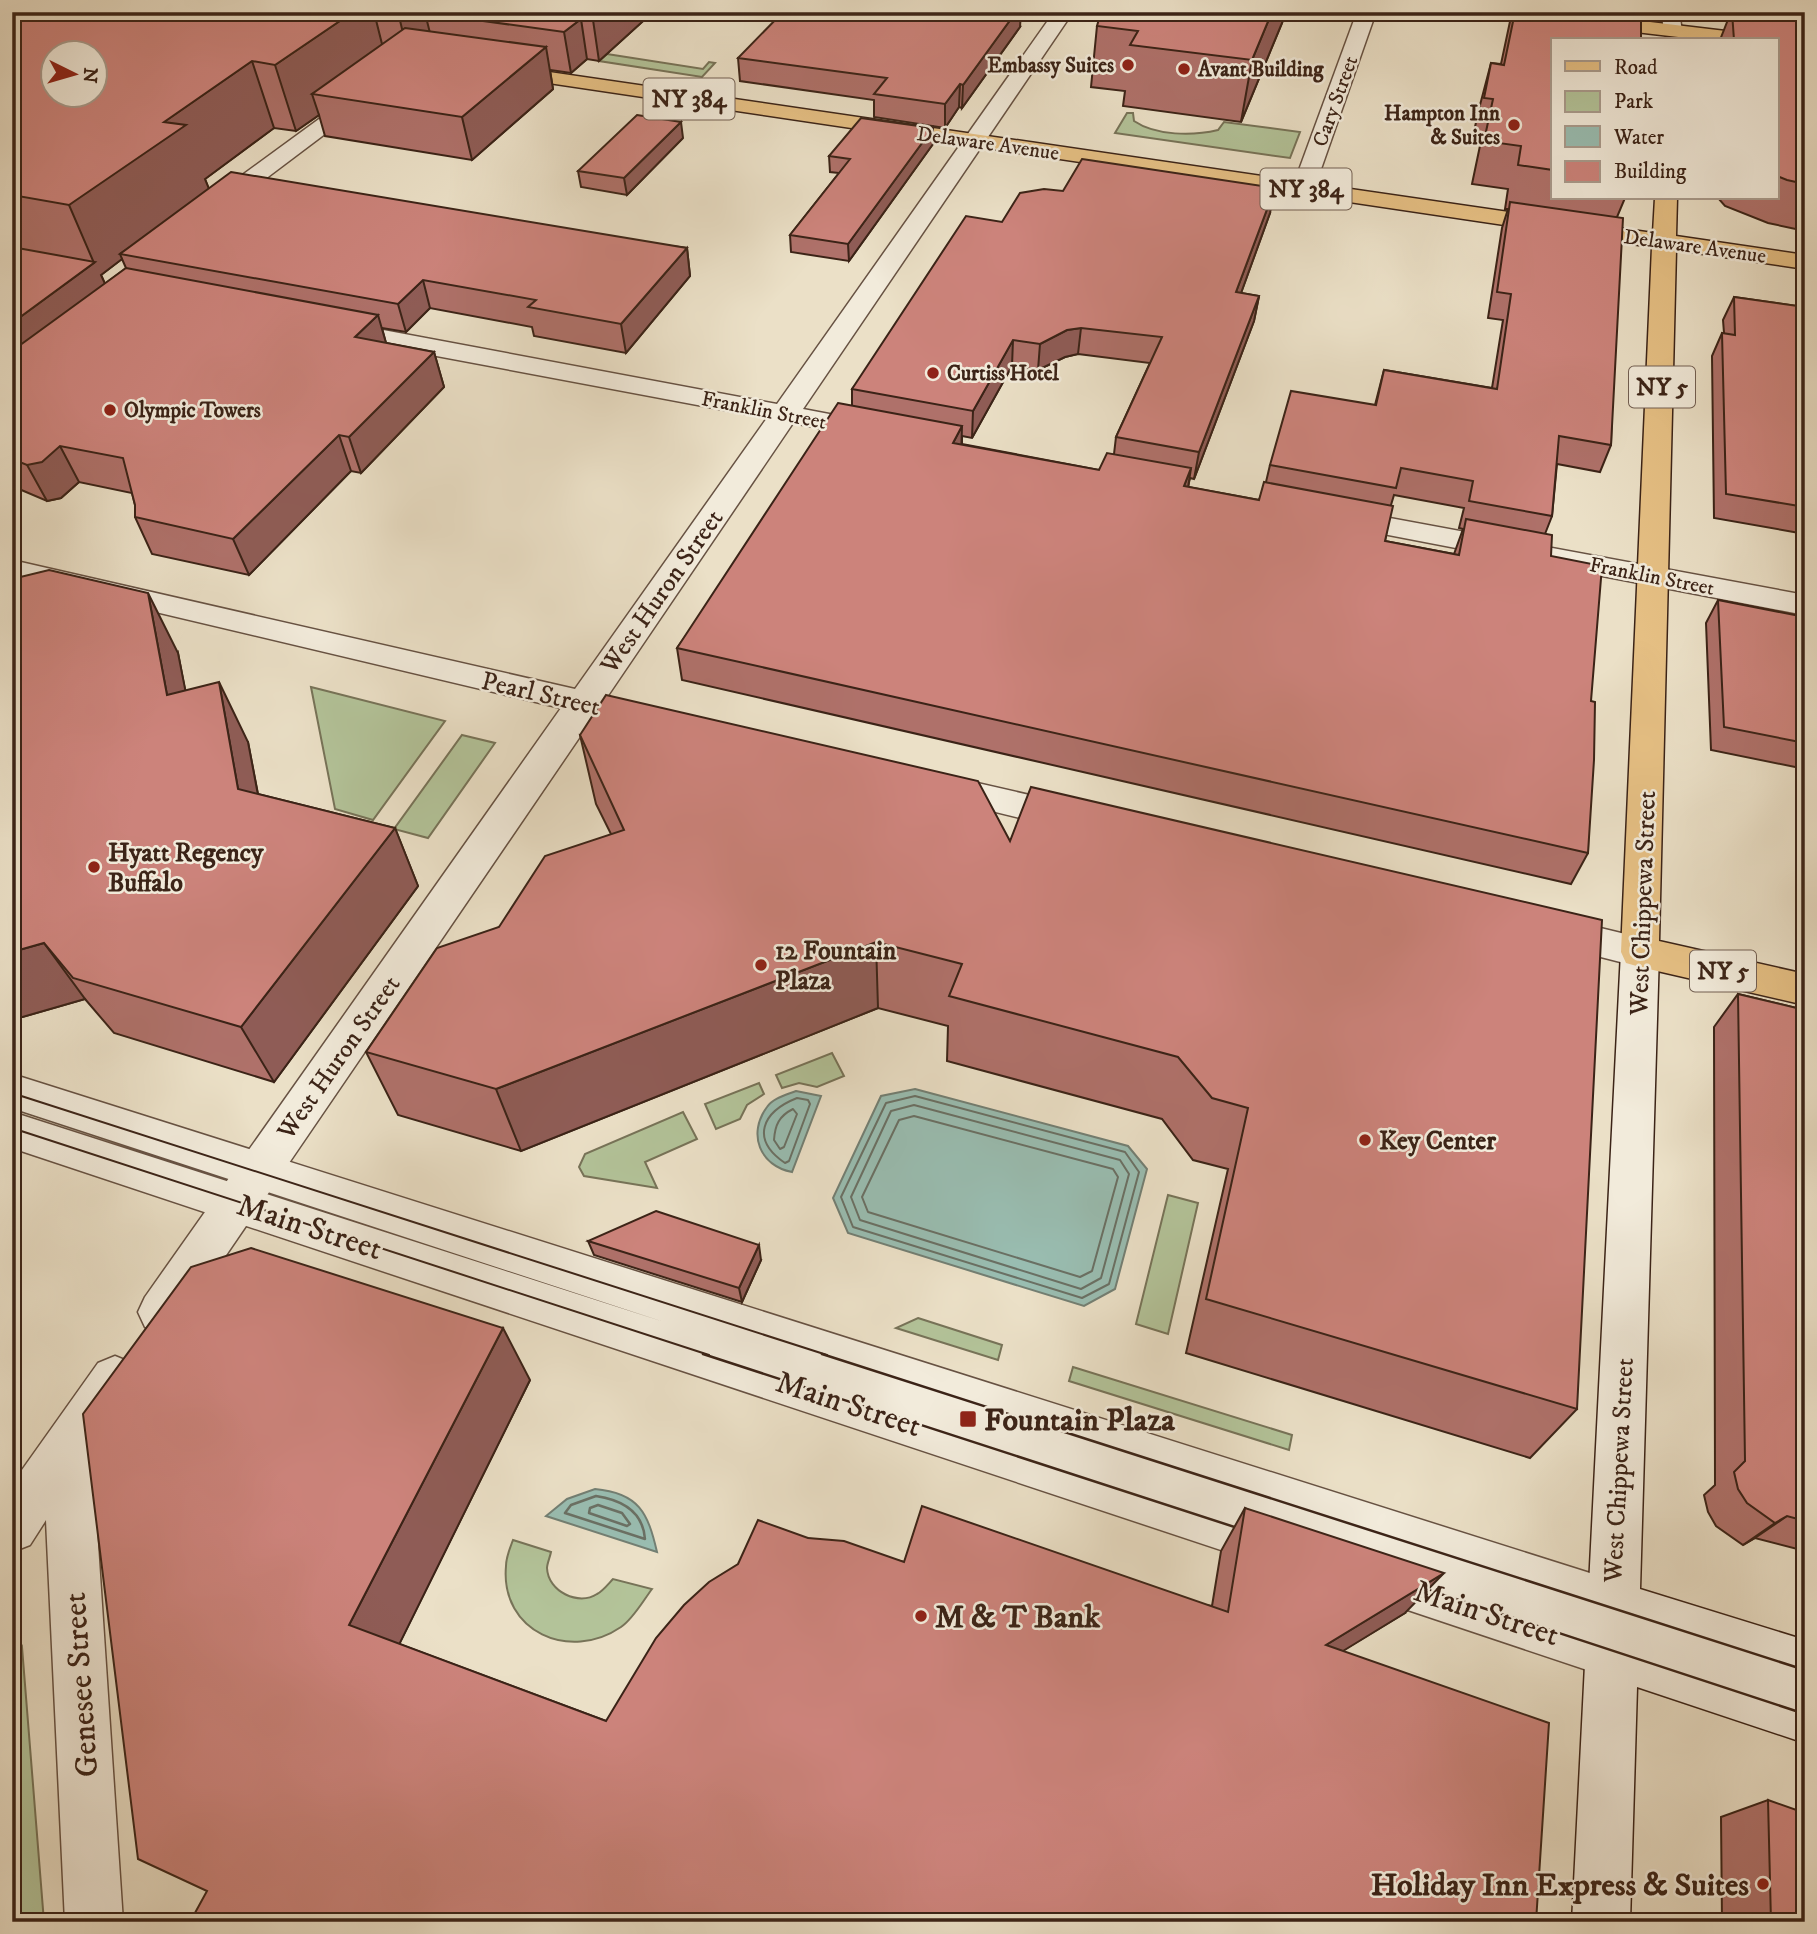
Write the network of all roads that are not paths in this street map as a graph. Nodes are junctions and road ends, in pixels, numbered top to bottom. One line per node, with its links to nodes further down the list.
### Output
1 (1064, 12): 8 (street, West Huron Street)
2 (1367, 12): 9 (street, Cary Street)
3 (1516, 12): 4 (main road)
4 (1671, 28): 5 (main road)
5 (1738, 38)
6 (476, 68): 8 (main road, Delaware Avenue / NY 384)
7 (382, 82): 11 (street)
8 (974, 141): 9 (main road, Delaware Avenue / NY 384); 15 (street, West Huron Street)
9 (1304, 189): 12 (main road, Delaware Avenue / NY 384)
10 (1666, 200): 12 (main road, West Chippewa Street / NY 5)
11 (199, 217)
12 (1665, 241): 13 (main road, Delaware Avenue / NY 384); 19 (main road, West Chippewa Street / NY 5)
13 (1805, 262)
14 (314, 326): 15 (street, Franklin Street)
15 (784, 414): 16 (street, Franklin Street); 21 (street, West Huron Street)
16 (902, 436)
17 (1308, 512): 19 (street, Franklin Street)
18 (12, 569): 21 (street, Pearl Street)
19 (1654, 577): 20 (street, Franklin Street); 26 (main road, West Chippewa Street / NY 5)
20 (1805, 605)
21 (584, 703): 22 (street, Pearl Street); 30 (street, West Huron Street)
22 (634, 715)
23 (904, 778): 24 (street)
24 (1106, 826)
25 (1524, 924): 26 (street)
26 (1640, 952): 27 (main road, NY 5); 33 (street, West Chippewa Street)
27 (1805, 990)
28 (12, 1091): 30 (street, Main Street)
29 (12, 1130): 30 (street, Main Street)
30 (251, 1181): 31 (street, West Huron Street); 33 (street, Main Street); 33 (street, Main Street)
31 (67, 1449): 32 (street, West Huron Street); 36 (street, Genesee Street)
32 (12, 1527)
33 (1612, 1622): 34 (street, Main Street); 35 (street, Main Street); 37 (street, West Chippewa Street)
34 (1805, 1667)
35 (1805, 1716)
36 (94, 1922)
37 (1601, 1922)

